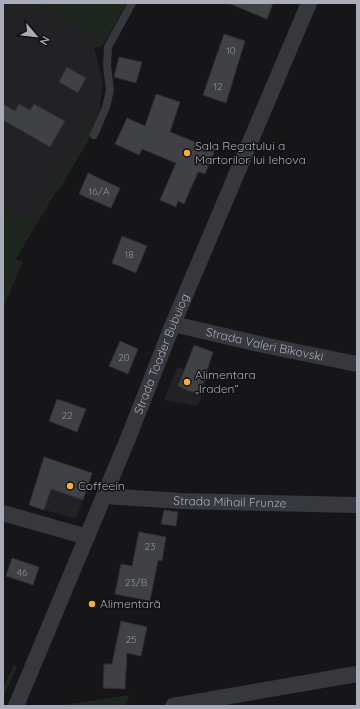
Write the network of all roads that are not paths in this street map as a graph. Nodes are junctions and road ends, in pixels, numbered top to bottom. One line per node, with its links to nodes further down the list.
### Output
1 (132, 3): 3 (lane)
2 (309, 3): 4 (street, Strada Toader Bubuiog)
3 (94, 135)
4 (173, 324): 5 (street, Strada Valeri Bîkovski); 6 (street, Strada Toader Bubuiog)
5 (357, 364)
6 (104, 496): 7 (street, Strada Mihail Frunze); 9 (street, Strada Toader Bubuiog)
7 (357, 505)
8 (3, 513): 9 (street)
9 (87, 536): 11 (street, Strada Toader Bubuiog)
10 (357, 674): 12 (street)
11 (16, 706)
12 (173, 706)

